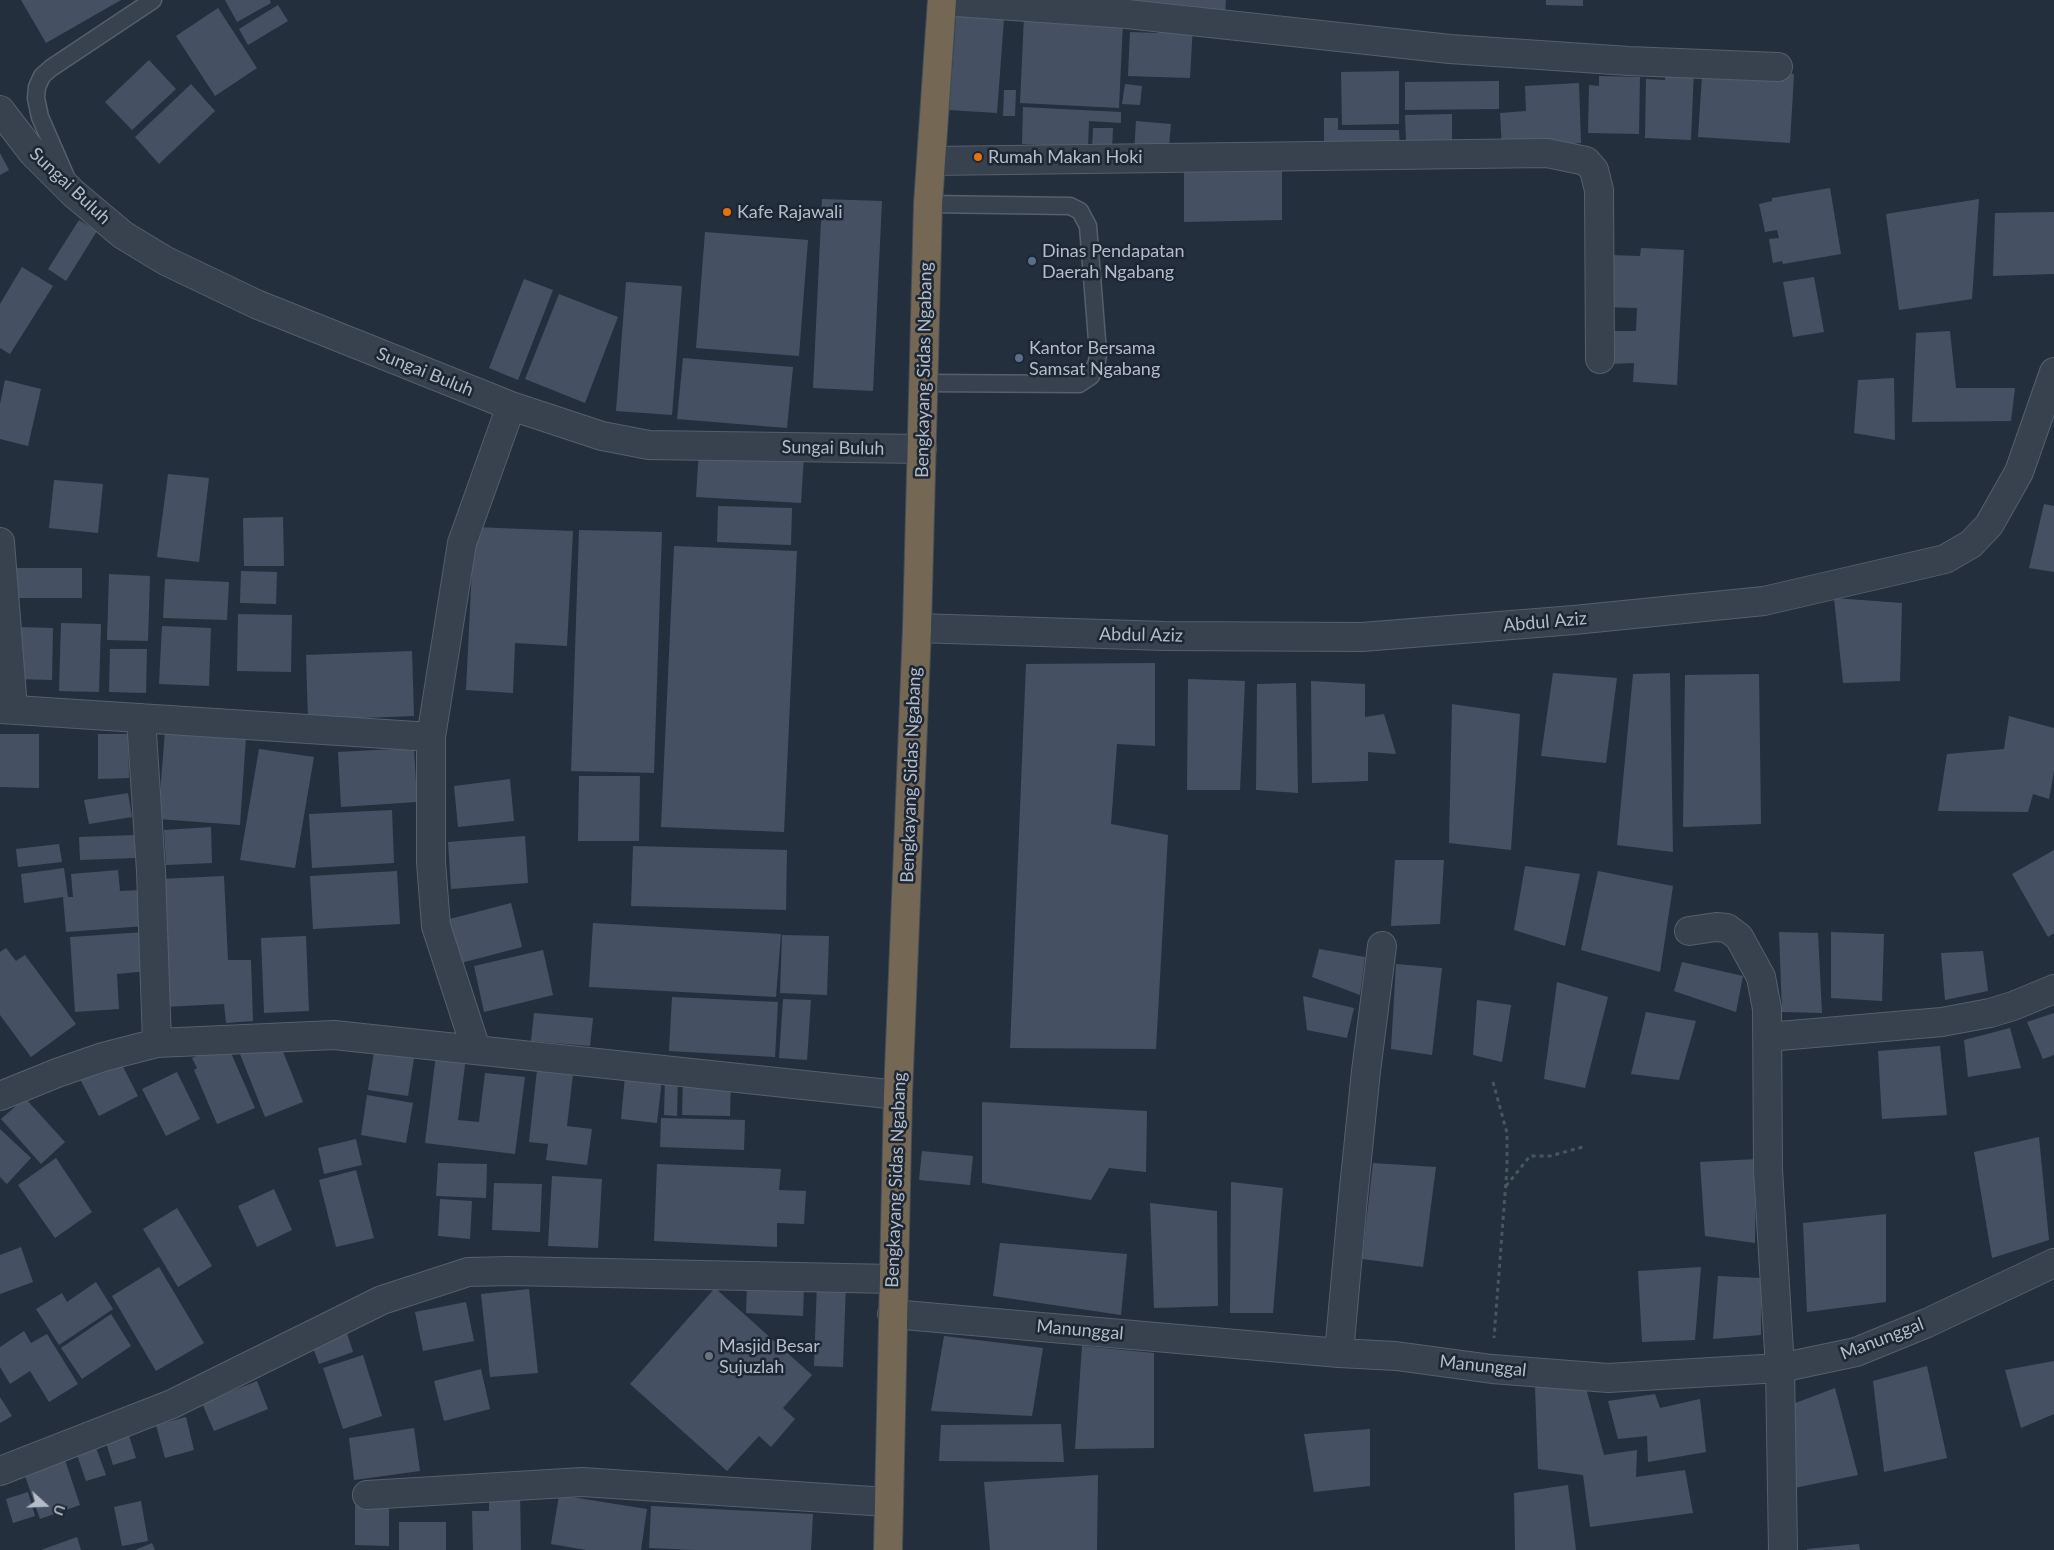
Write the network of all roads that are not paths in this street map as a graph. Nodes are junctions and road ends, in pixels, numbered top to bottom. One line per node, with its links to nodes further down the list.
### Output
1 (153, 0): 6 (lane)
2 (942, 0): 3 (street); 5 (highway, Bengkayang Sidas Ngabang)
3 (1778, 67)
4 (0, 110): 6 (street, Sungai Buluh)
5 (932, 161): 7 (highway, Bengkayang Sidas Ngabang); 8 (street)
6 (73, 193): 11 (street, Sungai Buluh)
7 (928, 204): 10 (highway, Bengkayang Sidas Ngabang); 10 (lane)
8 (1600, 359)
9 (2054, 372): 14 (street, Abdul Aziz)
10 (923, 383): 12 (highway, Bengkayang Sidas Ngabang)
11 (510, 406): 12 (street, Sungai Buluh); 17 (street)
12 (922, 449): 14 (highway, Bengkayang Sidas Ngabang)
13 (0, 542): 15 (street)
14 (917, 628): 24 (highway, Bengkayang Sidas Ngabang)
15 (7, 709): 16 (street)
16 (141, 718): 17 (street); 22 (street)
17 (431, 737): 23 (street)
18 (1689, 931): 21 (street)
19 (1382, 946): 29 (street)
20 (2054, 989): 21 (street)
21 (1768, 1037): 30 (street)
22 (157, 1043): 23 (street); 25 (street)
23 (476, 1050): 24 (street)
24 (898, 1095): 27 (highway, Bengkayang Sidas Ngabang)
25 (0, 1096)
26 (2054, 1264): 30 (street, Manunggal)
27 (893, 1279): 28 (highway, Bengkayang Sidas Ngabang); 31 (street)
28 (892, 1314): 29 (street, Manunggal); 33 (highway, Bengkayang Sidas Ngabang)
29 (1340, 1353): 30 (street, Manunggal)
30 (1780, 1368): 35 (street)
31 (0, 1471)
32 (368, 1495): 33 (street)
33 (888, 1502): 34 (highway, Bengkayang Sidas Ngabang)
34 (888, 1550)
35 (1783, 1550)

